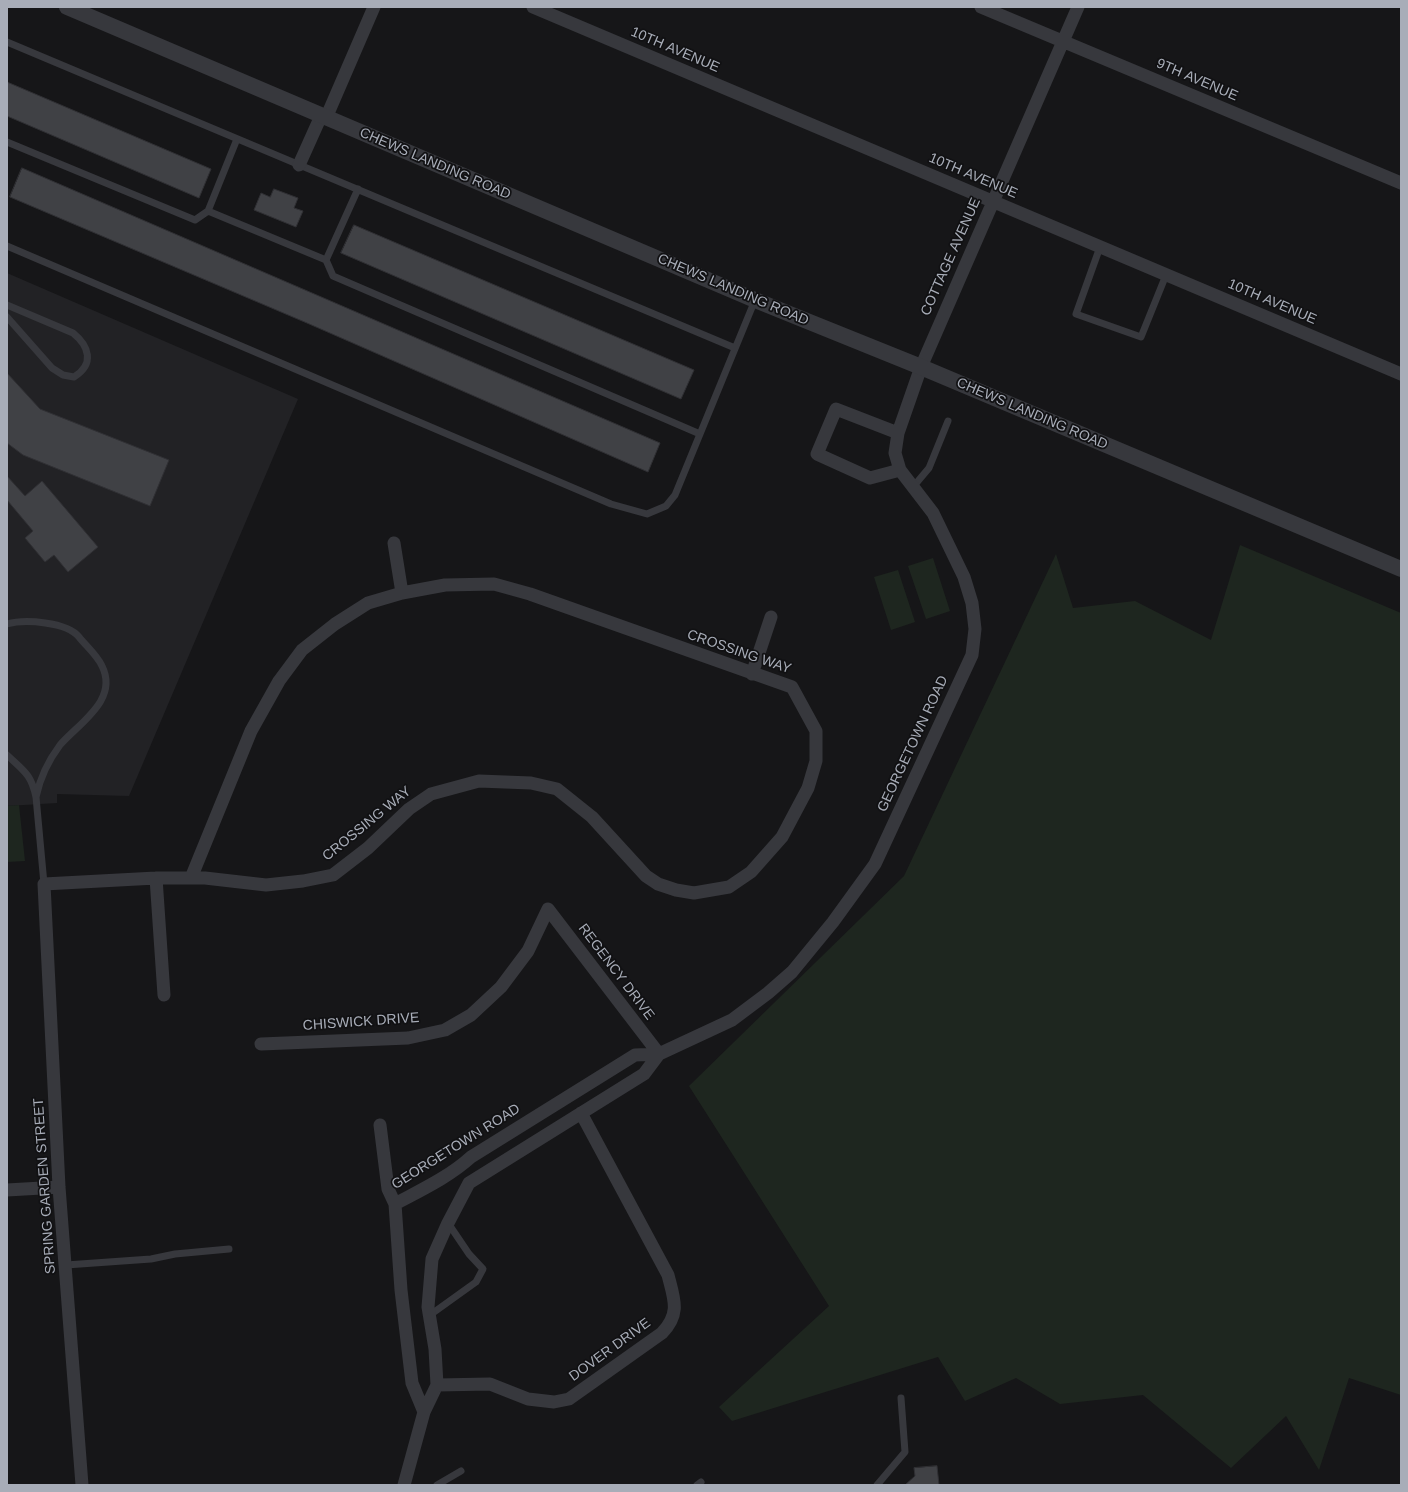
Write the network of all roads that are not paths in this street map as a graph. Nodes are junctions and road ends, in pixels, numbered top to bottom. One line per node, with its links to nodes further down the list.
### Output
1 (67, 7): 8 (street, CHEWS LANDING ROAD)
2 (374, 7): 8 (street)
3 (534, 7): 14 (street, 10TH AVENUE)
4 (981, 7): 7 (street, 9TH AVENUE)
5 (1078, 7): 7 (street, COTTAGE AVENUE)
6 (7, 42): 9 (lane)
7 (1064, 42): 12 (street, 9TH AVENUE); 14 (street, COTTAGE AVENUE)
8 (323, 117): 11 (street); 20 (street, CHEWS LANDING ROAD)
9 (237, 139): 11 (lane); 15 (lane)
10 (7, 142): 15 (lane)
11 (299, 165): 13 (lane)
12 (1401, 184)
13 (358, 190): 18 (lane); 23 (lane)
14 (993, 201): 17 (street, 10TH AVENUE); 24 (street, COTTAGE AVENUE)
15 (208, 212): 18 (lane)
16 (7, 246): 28 (lane)
17 (1100, 247): 19 (street, 10TH AVENUE); 19 (lane)
18 (326, 260): 28 (lane)
19 (1166, 274): 25 (street, 10TH AVENUE)
20 (755, 300): 23 (lane); 24 (street, CHEWS LANDING ROAD)
21 (7, 305): 22 (lane)
22 (7, 317)
23 (735, 348): 28 (lane)
24 (920, 367): 27 (street, GEORGETOWN ROAD); 32 (street, CHEWS LANDING ROAD)
25 (1401, 374)
26 (948, 421): 30 (lane)
27 (898, 433): 29 (street, GEORGETOWN ROAD); 29 (street)
28 (700, 434)
29 (900, 470): 30 (street, GEORGETOWN ROAD)
30 (914, 487): 45 (street, GEORGETOWN ROAD)
31 (394, 543): 33 (street)
32 (1401, 569)
33 (402, 593): 36 (street, CROSSING WAY); 40 (street, CROSSING WAY)
34 (770, 617): 36 (street)
35 (7, 624): 38 (lane)
36 (752, 674): 40 (street, CROSSING WAY)
37 (7, 755): 38 (lane)
38 (36, 797): 41 (lane)
39 (156, 878): 40 (street, CROSSING WAY); 41 (street, CROSSING WAY); 43 (street)
40 (191, 878)
41 (44, 884): 50 (street, SPRING GARDEN STREET)
42 (548, 909): 44 (street, CHISWICK DRIVE); 45 (street, REGENCY DRIVE)
43 (164, 995)
44 (261, 1044)
45 (659, 1054): 46 (street, GEORGETOWN ROAD); 48 (street, GEORGETOWN ROAD)
46 (581, 1113): 49 (street, GEORGETOWN ROAD); 57 (street, DOVER DRIVE)
47 (380, 1125): 52 (street)
48 (459, 1167): 49 (street); 52 (street, GEORGETOWN ROAD)
49 (469, 1183): 53 (street)
50 (60, 1187): 51 (street); 55 (street, SPRING GARDEN STREET)
51 (7, 1190)
52 (395, 1204): 59 (street, GEORGETOWN ROAD)
53 (448, 1223): 56 (street); 56 (lane)
54 (229, 1249): 55 (lane)
55 (66, 1265): 61 (street, SPRING GARDEN STREET)
56 (430, 1315): 57 (street)
57 (437, 1385): 59 (street)
58 (900, 1398): 64 (lane)
59 (424, 1412): 62 (street)
60 (461, 1471): 63 (lane)
61 (82, 1485)
62 (404, 1485)
63 (437, 1485)
64 (877, 1485)

